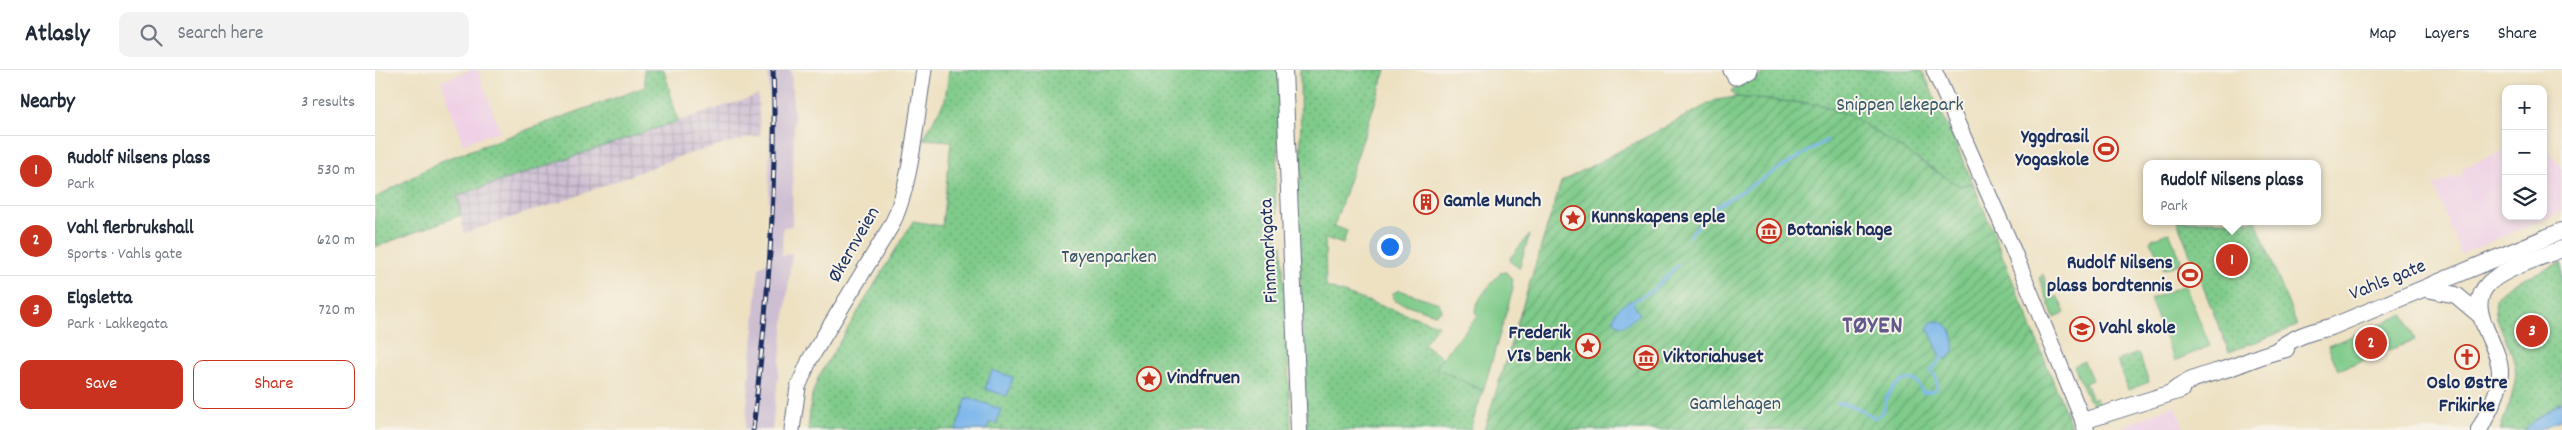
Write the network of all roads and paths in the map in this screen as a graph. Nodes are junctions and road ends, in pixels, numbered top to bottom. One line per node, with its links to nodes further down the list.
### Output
1 (924, 70): 11 (main road, Økernveien)
2 (1284, 70): 12 (main road, Finnmarkgata)
3 (1749, 70): 5 (main road)
4 (1935, 70): 10 (main road)
5 (1733, 74)
6 (2562, 231): 8 (main road, Vahls gate)
7 (2562, 249): 9 (main road)
8 (2427, 289): 9 (main road); 10 (main road, Vahls gate)
9 (2481, 316): 13 (main road)
10 (2086, 427)
11 (792, 430)
12 (1299, 430)
13 (2479, 430)

